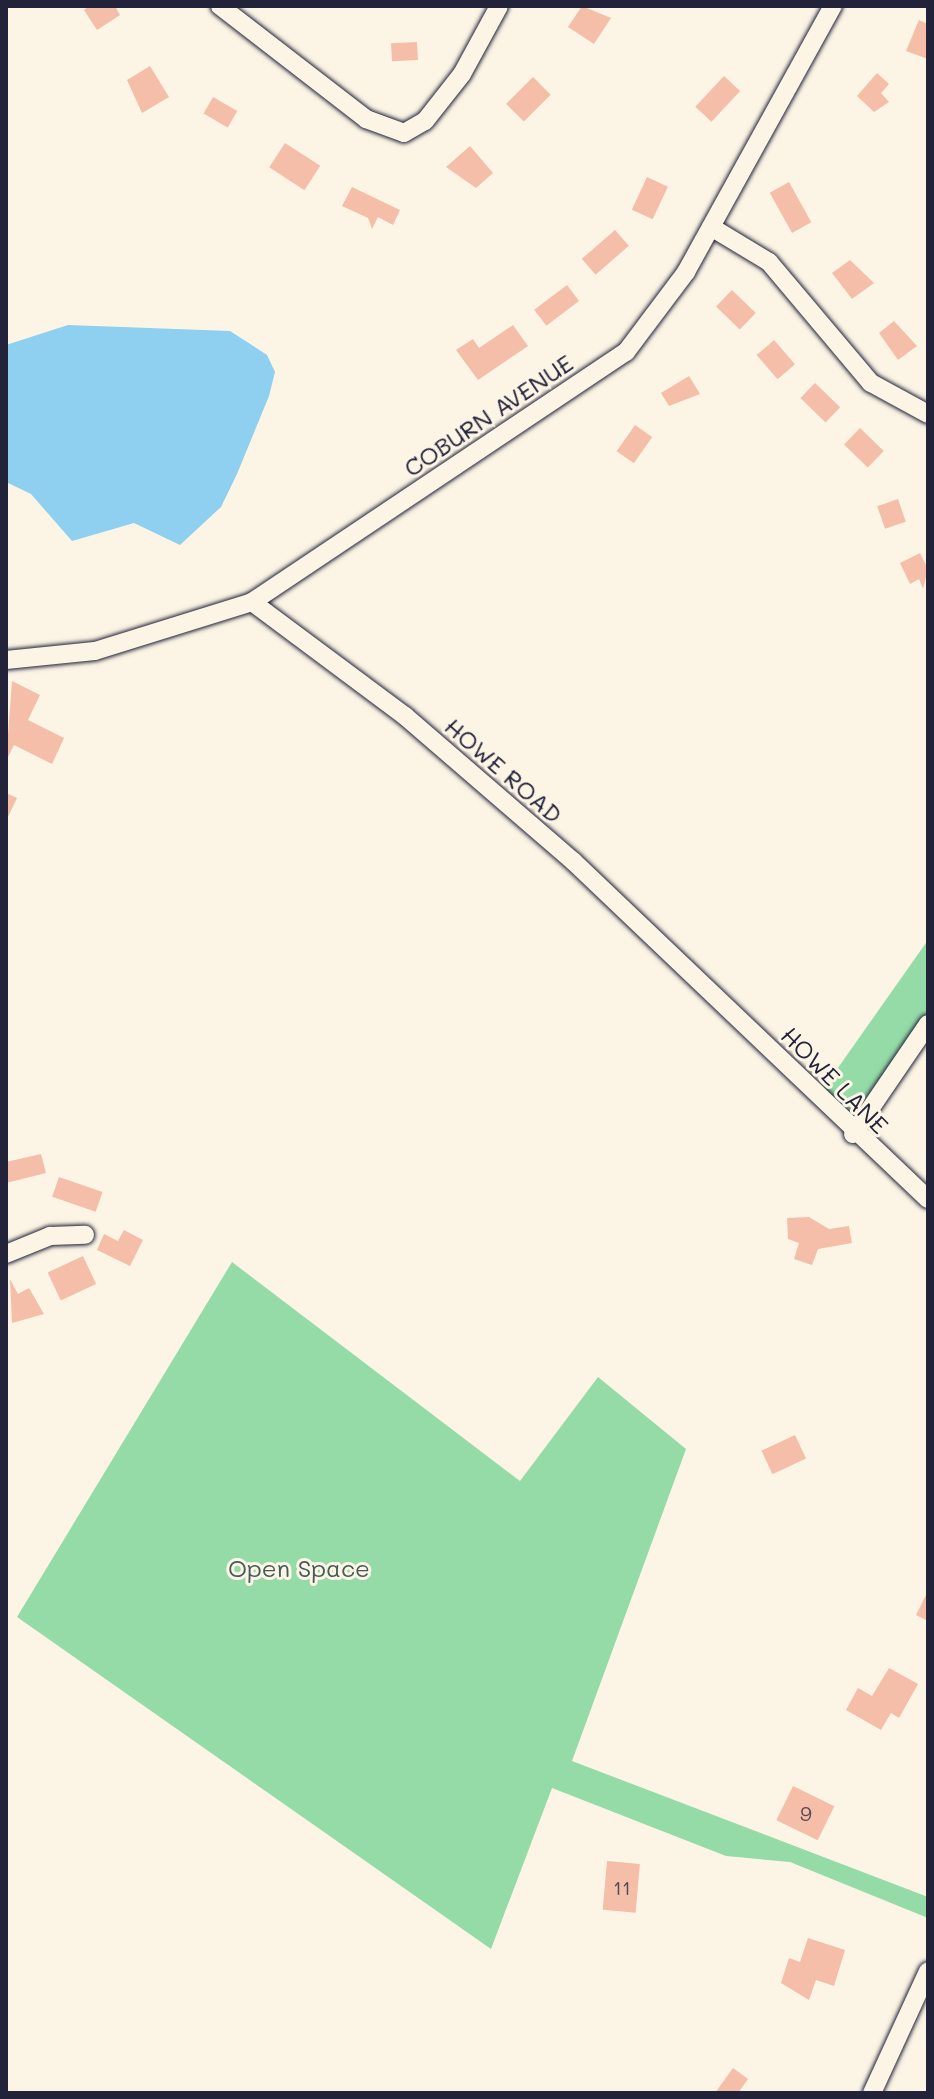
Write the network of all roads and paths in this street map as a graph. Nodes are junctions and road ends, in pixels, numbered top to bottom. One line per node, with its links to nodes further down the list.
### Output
1 (220, 6): 2 (street)
2 (499, 6)
3 (833, 6): 4 (street, COBURN AVENUE)
4 (711, 227): 5 (street); 6 (street, COBURN AVENUE)
5 (928, 414)
6 (252, 602): 7 (street, COBURN AVENUE); 8 (street, HOWE ROAD)
7 (6, 660)
8 (713, 989): 10 (street, HOWE LANE)
9 (928, 1024): 10 (street)
10 (853, 1134): 11 (street, HOWE LANE)
11 (928, 1199)
12 (85, 1235): 13 (street)
13 (6, 1254)
14 (928, 1971): 15 (street)
15 (872, 2093)

